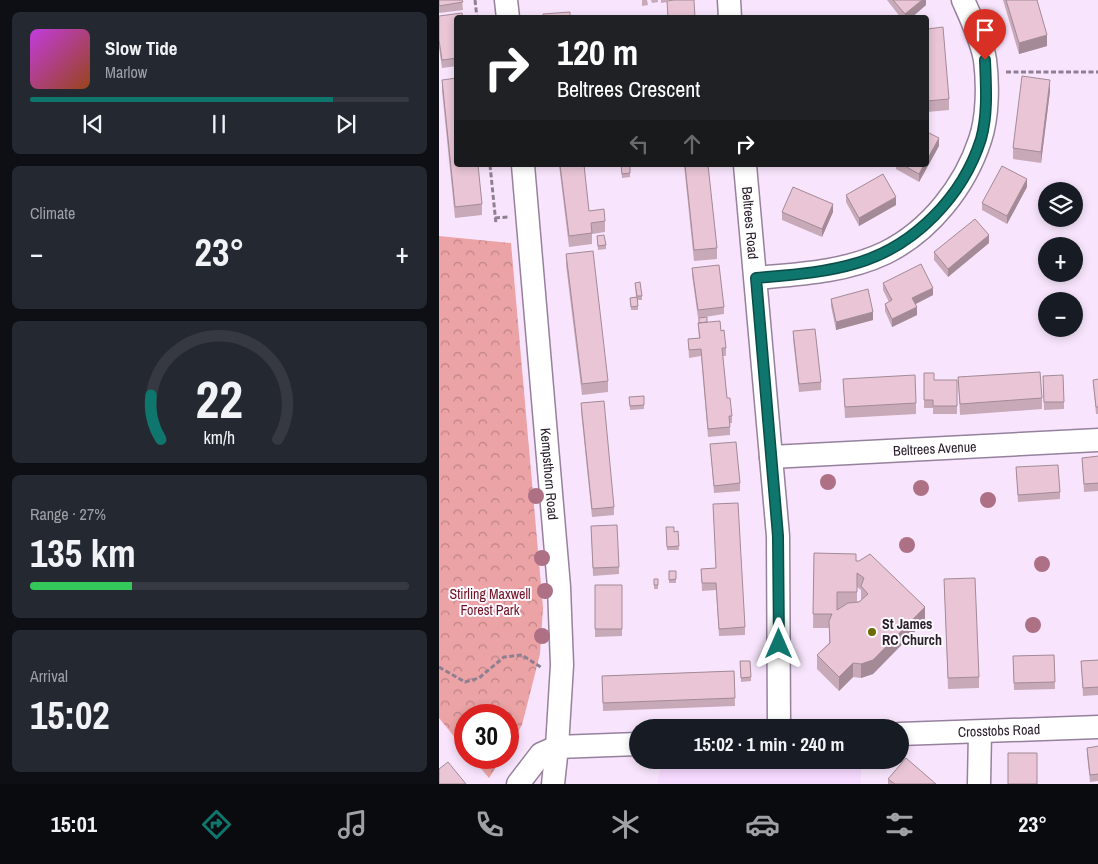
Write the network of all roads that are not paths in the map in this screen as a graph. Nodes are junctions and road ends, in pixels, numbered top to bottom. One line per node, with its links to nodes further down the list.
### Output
1 (506, 0): 4 (street)
2 (729, 0): 5 (street)
3 (963, 0): 8 (street)
4 (508, 15)
5 (730, 15)
6 (523, 167): 16 (street, Kempsthorn Road)
7 (745, 167): 8 (street, Beltrees Road)
8 (756, 278): 10 (street, Beltrees Road)
9 (1098, 440): 10 (street, Beltrees Avenue)
10 (771, 458): 11 (street, Beltrees Road)
11 (779, 719)
12 (1098, 727): 13 (street, Crosstobs Road)
13 (980, 732): 14 (street, Crosstobs Road); 19 (street)
14 (909, 734)
15 (629, 744): 16 (street)
16 (557, 747): 17 (street); 18 (street, Kempsthorn Road)
17 (518, 784)
18 (553, 784)
19 (979, 784)

